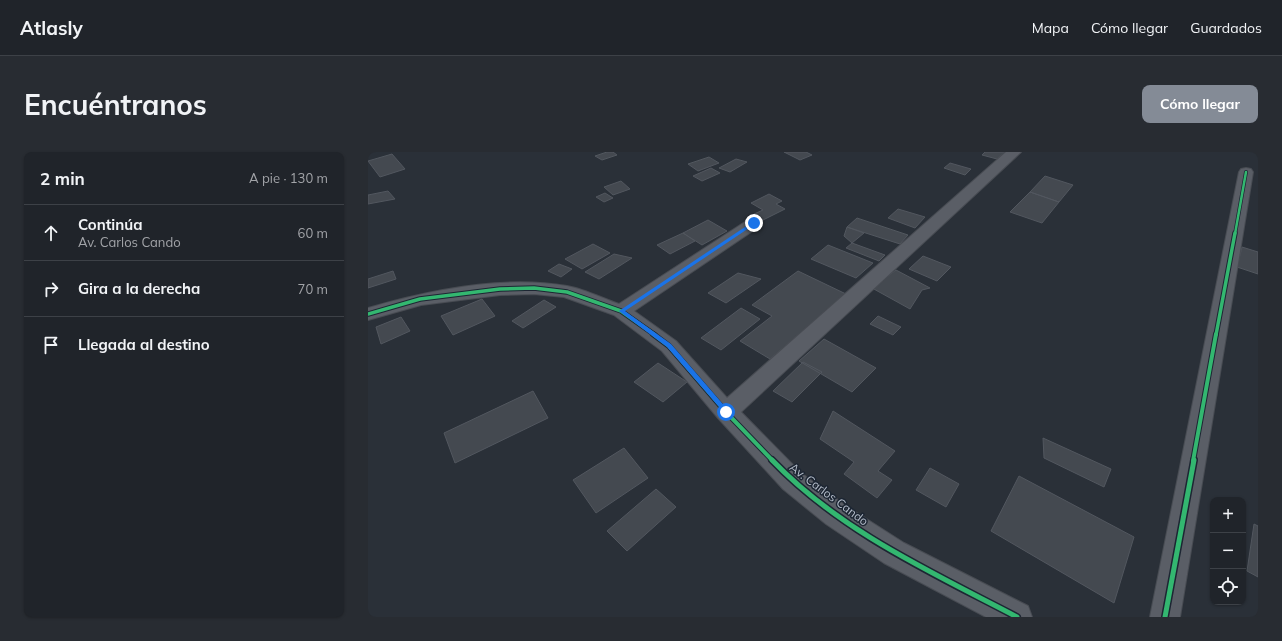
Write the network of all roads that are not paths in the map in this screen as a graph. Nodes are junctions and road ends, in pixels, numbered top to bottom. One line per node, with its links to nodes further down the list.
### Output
1 (1014, 152): 6 (street)
2 (1246, 172): 8 (street)
3 (754, 223): 4 (street)
4 (622, 311): 5 (street, Av. Carlos Cando); 6 (street, Av. Carlos Cando)
5 (368, 314)
6 (726, 412): 7 (street, Av. Carlos Cando)
7 (1017, 617)
8 (1165, 617)

